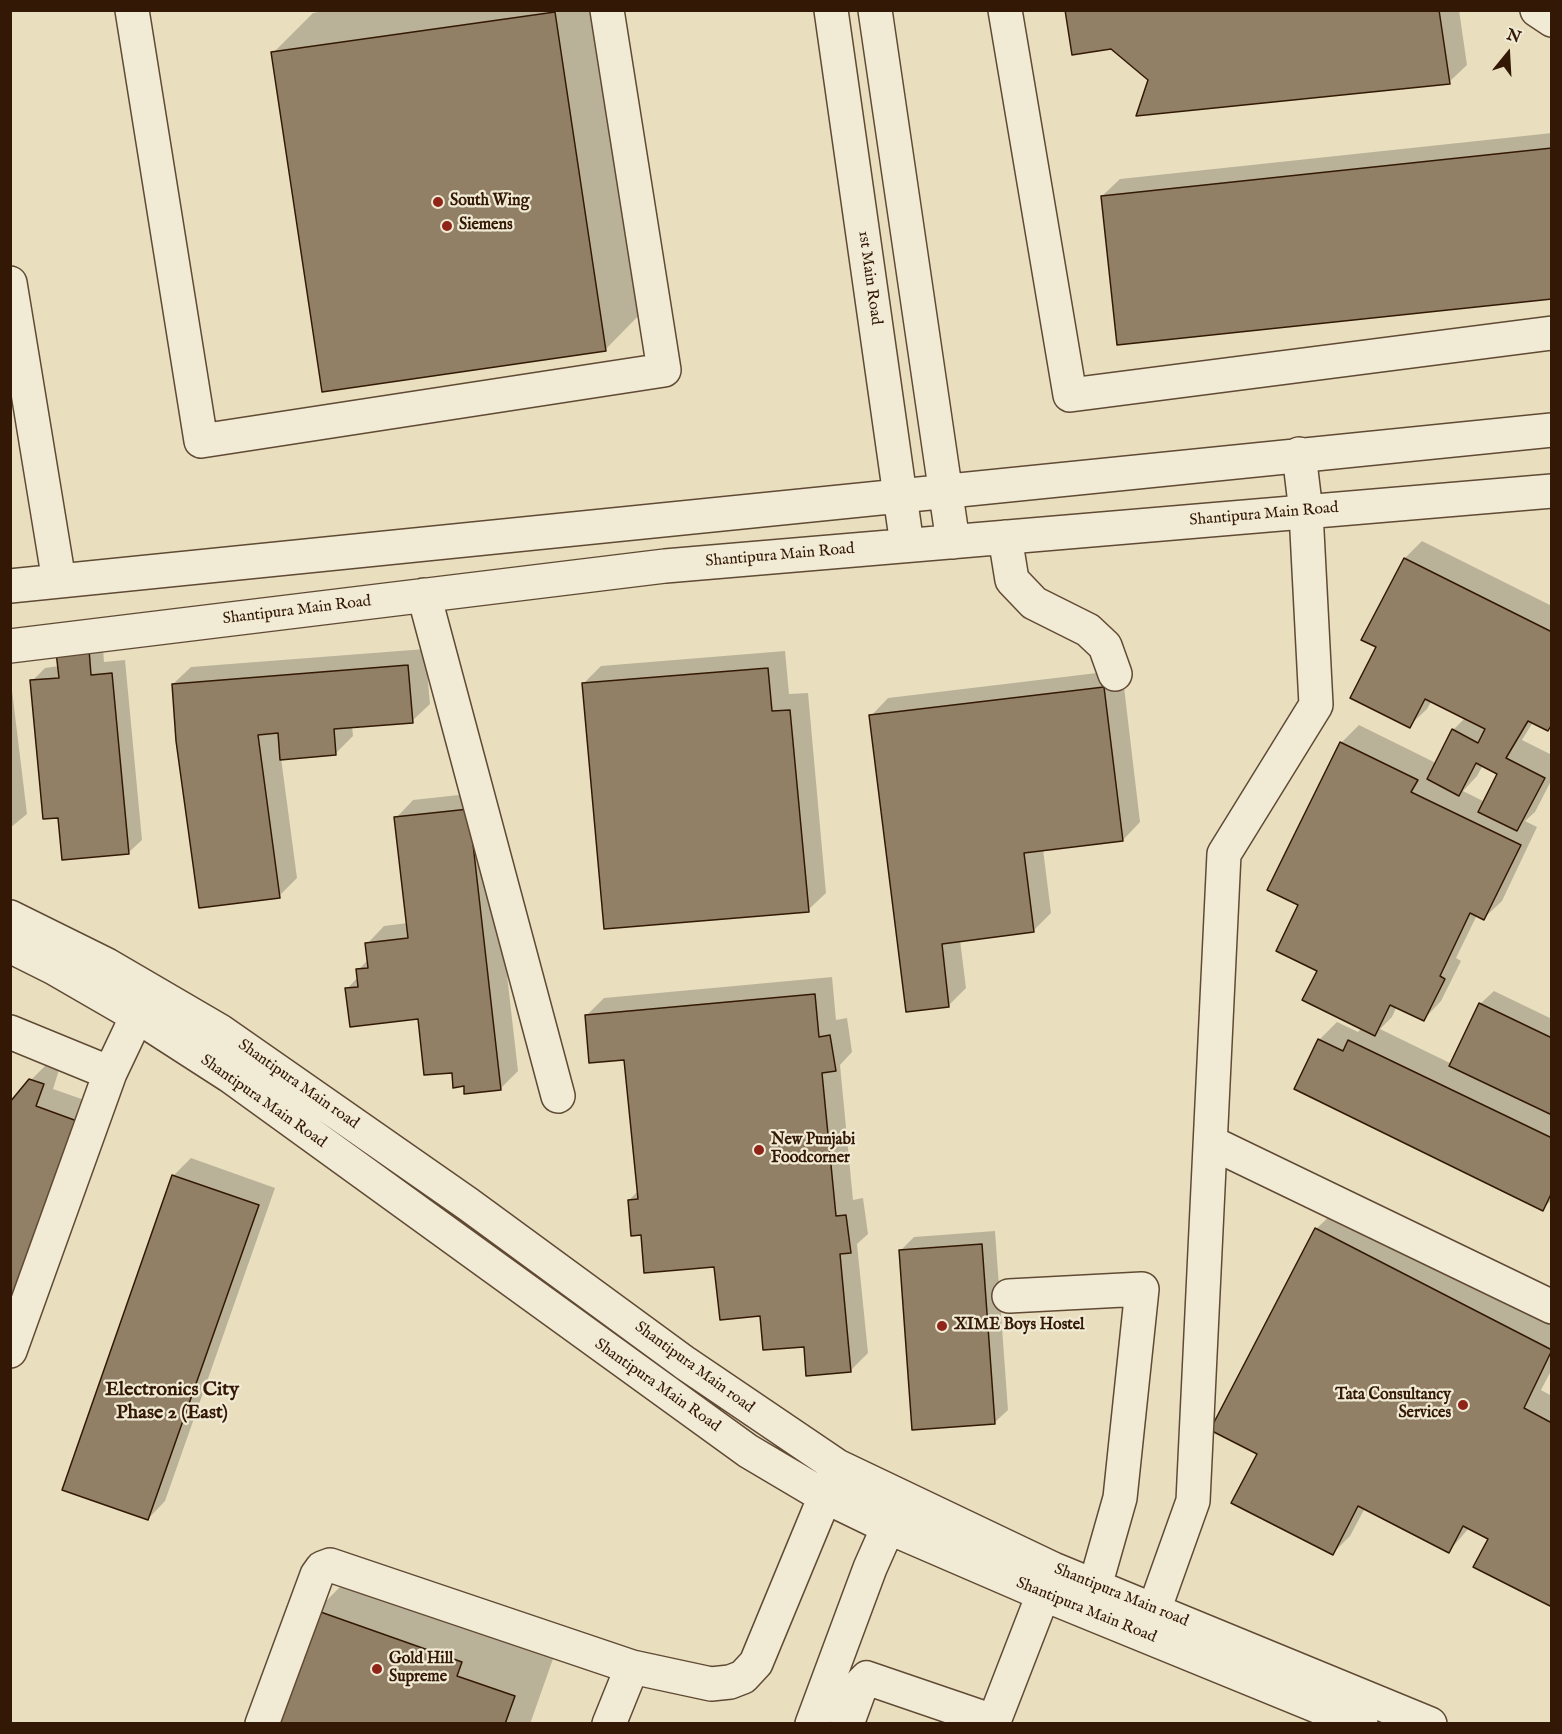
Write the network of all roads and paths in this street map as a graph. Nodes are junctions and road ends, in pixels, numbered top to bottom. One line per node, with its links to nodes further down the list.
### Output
1 (132, 10): 2 (street)
2 (607, 10)
3 (831, 10): 14 (street, 1st Main Road)
4 (875, 10): 12 (street)
5 (1005, 10): 9 (street)
6 (1537, 10): 7 (street)
7 (1551, 21)
8 (10, 284): 19 (street)
9 (1551, 333)
10 (1551, 430): 11 (street)
11 (1299, 454): 12 (street); 15 (street)
12 (946, 491): 14 (street); 17 (street)
13 (1551, 491): 15 (street, Shantipura Main Road)
14 (900, 496): 18 (street, 1st Main Road); 19 (street)
15 (1306, 512): 16 (street, Shantipura Main Road); 30 (street)
16 (1005, 537): 17 (street, Shantipura Main Road); 23 (street)
17 (953, 542): 18 (street, Shantipura Main Road)
18 (907, 545): 21 (street, Shantipura Main Road)
19 (59, 581): 20 (street)
20 (10, 586)
21 (424, 595): 22 (street, Shantipura Main Road); 29 (street)
22 (10, 646)
23 (1115, 674)
24 (10, 917): 34 (street, Shantipura Main road)
25 (10, 946): 26 (street, Shantipura Main Road)
26 (137, 1016): 28 (street); 34 (street, Shantipura Main Road)
27 (10, 1032): 28 (street)
28 (110, 1073): 33 (street)
29 (558, 1096)
30 (1212, 1143): 32 (street); 38 (street)
31 (1009, 1296): 37 (street)
32 (1551, 1307)
33 (10, 1351)
34 (831, 1481): 35 (street, Shantipura Main Road); 39 (street)
35 (894, 1513): 36 (street, Shantipura Main Road); 42 (street)
36 (1048, 1581): 37 (street, Shantipura Main road); 38 (street, Shantipura Main Road); 43 (street)
37 (1095, 1586): 38 (street, Shantipura Main road)
38 (1150, 1622): 44 (street, Shantipura Main Road); 45 (street, Shantipura Main road)
39 (632, 1667): 40 (street); 41 (street)
40 (262, 1724)
41 (609, 1724)
42 (812, 1724)
43 (847, 1724)
44 (1361, 1724)
45 (1430, 1724)

